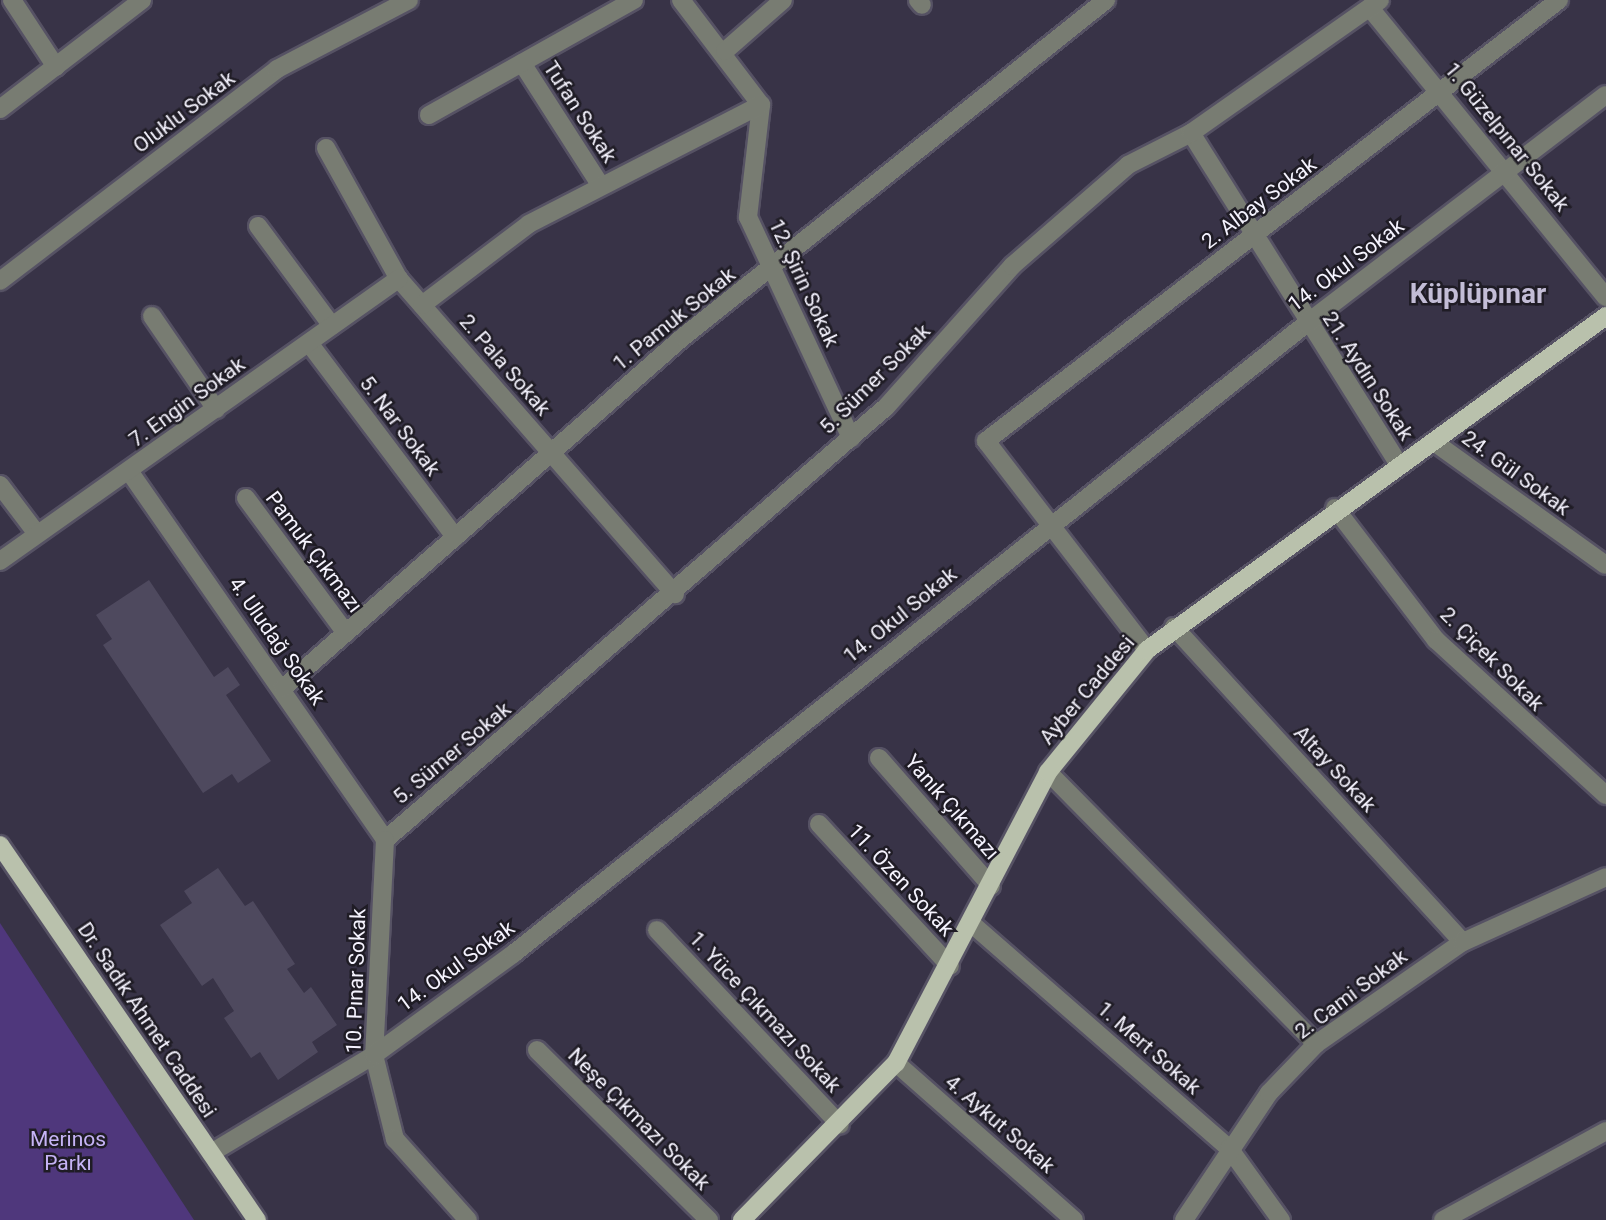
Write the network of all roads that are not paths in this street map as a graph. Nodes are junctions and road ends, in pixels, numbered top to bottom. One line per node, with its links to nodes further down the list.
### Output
1 (12, 0): 12 (street)
2 (142, 0): 12 (street)
3 (409, 0): 26 (street, Oluklu Sokak)
4 (634, 0): 11 (street, Tufan Sokak)
5 (681, 0): 10 (street)
6 (783, 0): 10 (street)
7 (1106, 0): 24 (street, 1. Pamuk Sokak)
8 (1559, 0): 13 (street, 2. Albay Sokak)
9 (1375, 4): 13 (street, 1. Güzelpınar Sokak); 18 (street, 5. Sümer Sokak)
10 (725, 51): 15 (street)
11 (522, 63): 17 (street, Tufan Sokak); 21 (street, Tufan Sokak)
12 (56, 67): 16 (street)
13 (1442, 93): 20 (street, 1. Güzelpınar Sokak); 23 (street, 2. Albay Sokak)
14 (1606, 95): 20 (street, 14. Okul Sokak)
15 (761, 105): 21 (street); 24 (street, 12. Şirin Sokak)
16 (0, 108)
17 (429, 115)
18 (1191, 133): 23 (street, 21. Aydın Sokak); 35 (street, 5. Sümer Sokak)
19 (326, 148): 25 (street, 2. Pala Sokak)
20 (1506, 172): 27 (street, 1. Güzelpınar Sokak); 31 (street, 14. Okul Sokak)
21 (601, 186): 28 (street)
22 (258, 226): 32 (street)
23 (1251, 237): 31 (street, 21. Aydın Sokak); 43 (street, 2. Albay Sokak)
24 (770, 269): 35 (street, 12. Şirin Sokak); 37 (street, 1. Pamuk Sokak)
25 (399, 279): 28 (street, 2. Pala Sokak); 32 (street, 7. Engin Sokak)
26 (0, 281)
27 (1606, 297)
28 (422, 305): 37 (street, 2. Pala Sokak)
29 (152, 316): 34 (street)
30 (1606, 316): 36 (main road, Ayber Caddesi)
31 (1306, 324): 38 (street, 21. Aydın Sokak); 43 (street, 14. Okul Sokak)
32 (332, 326): 33 (street, 7. Engin Sokak)
33 (309, 343): 34 (street, 7. Engin Sokak); 45 (street, 5. Nar Sokak)
34 (216, 409): 39 (street, 7. Engin Sokak)
35 (851, 438): 48 (street, 5. Sümer Sokak)
36 (1434, 442): 38 (main road, Ayber Caddesi); 47 (street, 24. Gül Sokak)
37 (552, 452): 45 (street, 1. Pamuk Sokak); 48 (street, 2. Pala Sokak)
38 (1399, 464): 42 (main road, Ayber Caddesi)
39 (129, 471): 44 (street, 7. Engin Sokak); 52 (street, 4. Uludağ Sokak)
40 (0, 485): 44 (street)
41 (246, 498): 50 (street, Pamuk Çıkmazı)
42 (1335, 508): 49 (main road, Ayber Caddesi); 55 (street, 2. Çiçek Sokak)
43 (1048, 526): 51 (street); 67 (street, 14. Okul Sokak)
44 (37, 534): 46 (street, 7. Engin Sokak)
45 (455, 537): 50 (street, 1. Pamuk Sokak)
46 (0, 561)
47 (1606, 565)
48 (675, 594): 57 (street, 5. Sümer Sokak)
49 (1174, 627): 51 (main road, Ayber Caddesi); 63 (street, Altay Sokak)
50 (346, 633): 52 (street, 1. Pamuk Sokak)
51 (1147, 650): 54 (main road, Ayber Caddesi)
52 (283, 688): 57 (street, 4. Uludağ Sokak)
53 (879, 758): 60 (street, Yanık Çıkmazı)
54 (1048, 772): 60 (main road, Ayber Caddesi); 65 (street)
55 (1606, 795)
56 (819, 824): 64 (street, 11. Özen Sokak)
57 (385, 840): 67 (street, 10. Pınar Sokak)
58 (0, 845): 72 (main road, Dr. Sadık Ahmet Caddesi)
59 (1606, 877): 63 (street, 2. Cami Sokak)
60 (991, 886): 61 (main road, Ayber Caddesi)
61 (972, 925): 64 (main road, Ayber Caddesi); 71 (street, 1. Mert Sokak)
62 (657, 930): 69 (street, 1. Yüce Çıkmazı Sokak)
63 (1463, 942): 65 (street, 2. Cami Sokak)
64 (950, 966): 68 (main road, Ayber Caddesi)
65 (1316, 1044): 71 (street, 2. Cami Sokak)
66 (537, 1050): 75 (street, Neşe Çıkmazı Sokak)
67 (374, 1055): 72 (street, 14. Okul Sokak); 74 (street, 10. Pınar Sokak)
68 (897, 1063): 69 (main road, Ayber Caddesi); 77 (street, 4. Aykut Sokak)
69 (840, 1125): 76 (main road, Ayber Caddesi)
70 (1606, 1131): 80 (street)
71 (1229, 1148): 78 (street, 2. Cami Sokak); 79 (street, 1. Mert Sokak)
72 (211, 1153): 73 (main road, Dr. Sadık Ahmet Caddesi)
73 (257, 1220)
74 (468, 1220)
75 (709, 1220)
76 (741, 1220)
77 (1074, 1220)
78 (1184, 1220)
79 (1281, 1220)
80 (1443, 1220)

